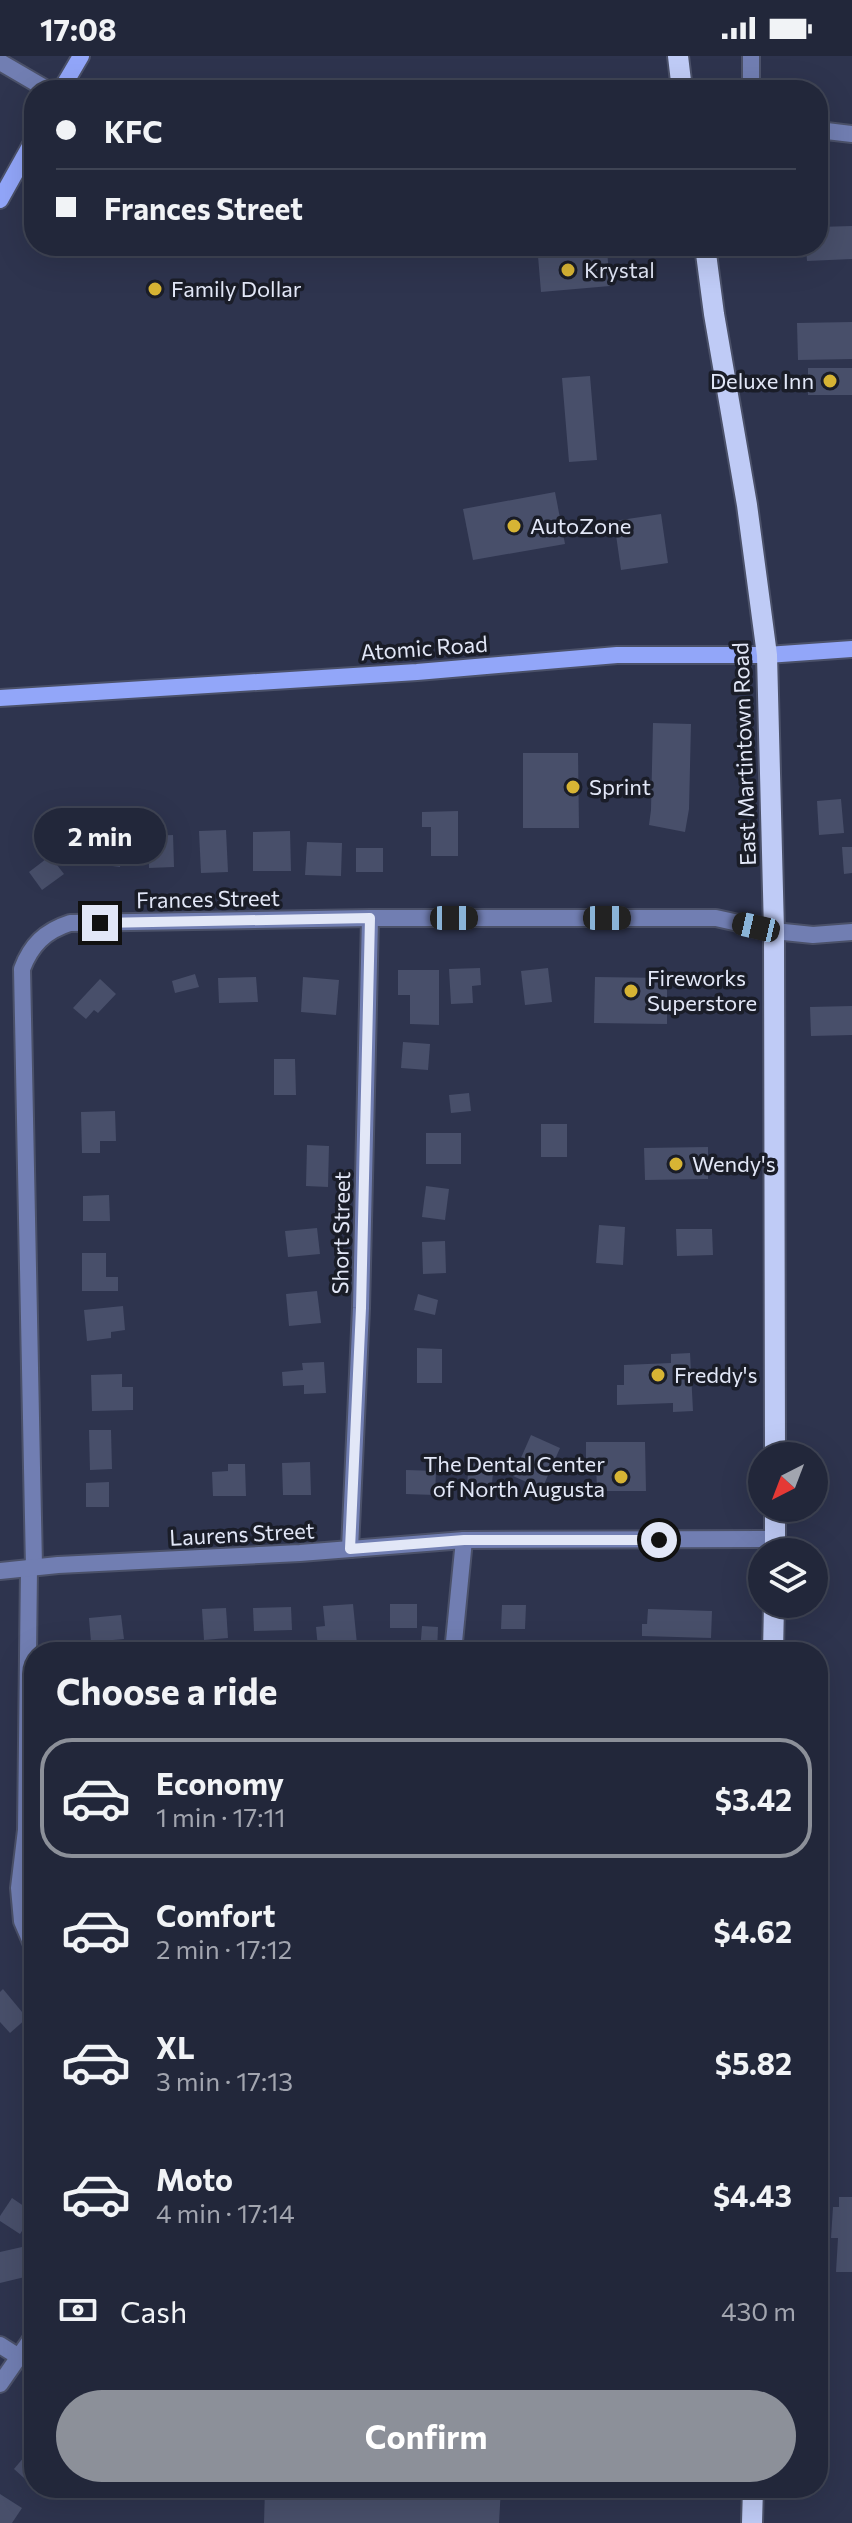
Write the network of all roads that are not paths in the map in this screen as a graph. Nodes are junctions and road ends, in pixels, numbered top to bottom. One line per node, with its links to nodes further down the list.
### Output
1 (81, 56): 6 (main road)
2 (678, 56): 7 (main road)
3 (751, 56): 8 (street)
4 (0, 62): 5 (street)
5 (31, 80)
6 (67, 80)
7 (681, 80)
8 (751, 80)
9 (828, 131): 10 (street)
10 (852, 134)
11 (24, 157): 12 (main road)
12 (0, 200)
13 (706, 256): 15 (main road, East Martintown Road)
14 (852, 649): 15 (main road, Atomic Road)
15 (767, 655): 16 (main road, Atomic Road); 18 (main road, East Martintown Road)
16 (0, 698)
17 (370, 918): 18 (street, Frances Street); 23 (street, Short Street); 24 (street, Frances Street)
18 (774, 931): 19 (street, Frances Street); 20 (main road, East Martintown Road)
19 (852, 932)
20 (775, 1442)
21 (464, 1540): 22 (street, Laurens Street); 23 (street, Laurens Street); 28 (street)
22 (748, 1545)
23 (350, 1549): 24 (street, Laurens Street)
24 (32, 1568): 25 (street, Laurens Street); 27 (street, Frances Street)
25 (0, 1571)
26 (774, 1618): 29 (main road)
27 (30, 1642)
28 (454, 1642)
29 (773, 1642)
30 (24, 1847): 31 (street, Frances Street)
31 (24, 1926)
32 (0, 2345): 34 (street)
33 (24, 2350): 34 (street)
34 (19, 2357): 35 (street)
35 (0, 2384)
36 (753, 2498): 37 (main road)
37 (752, 2523)

